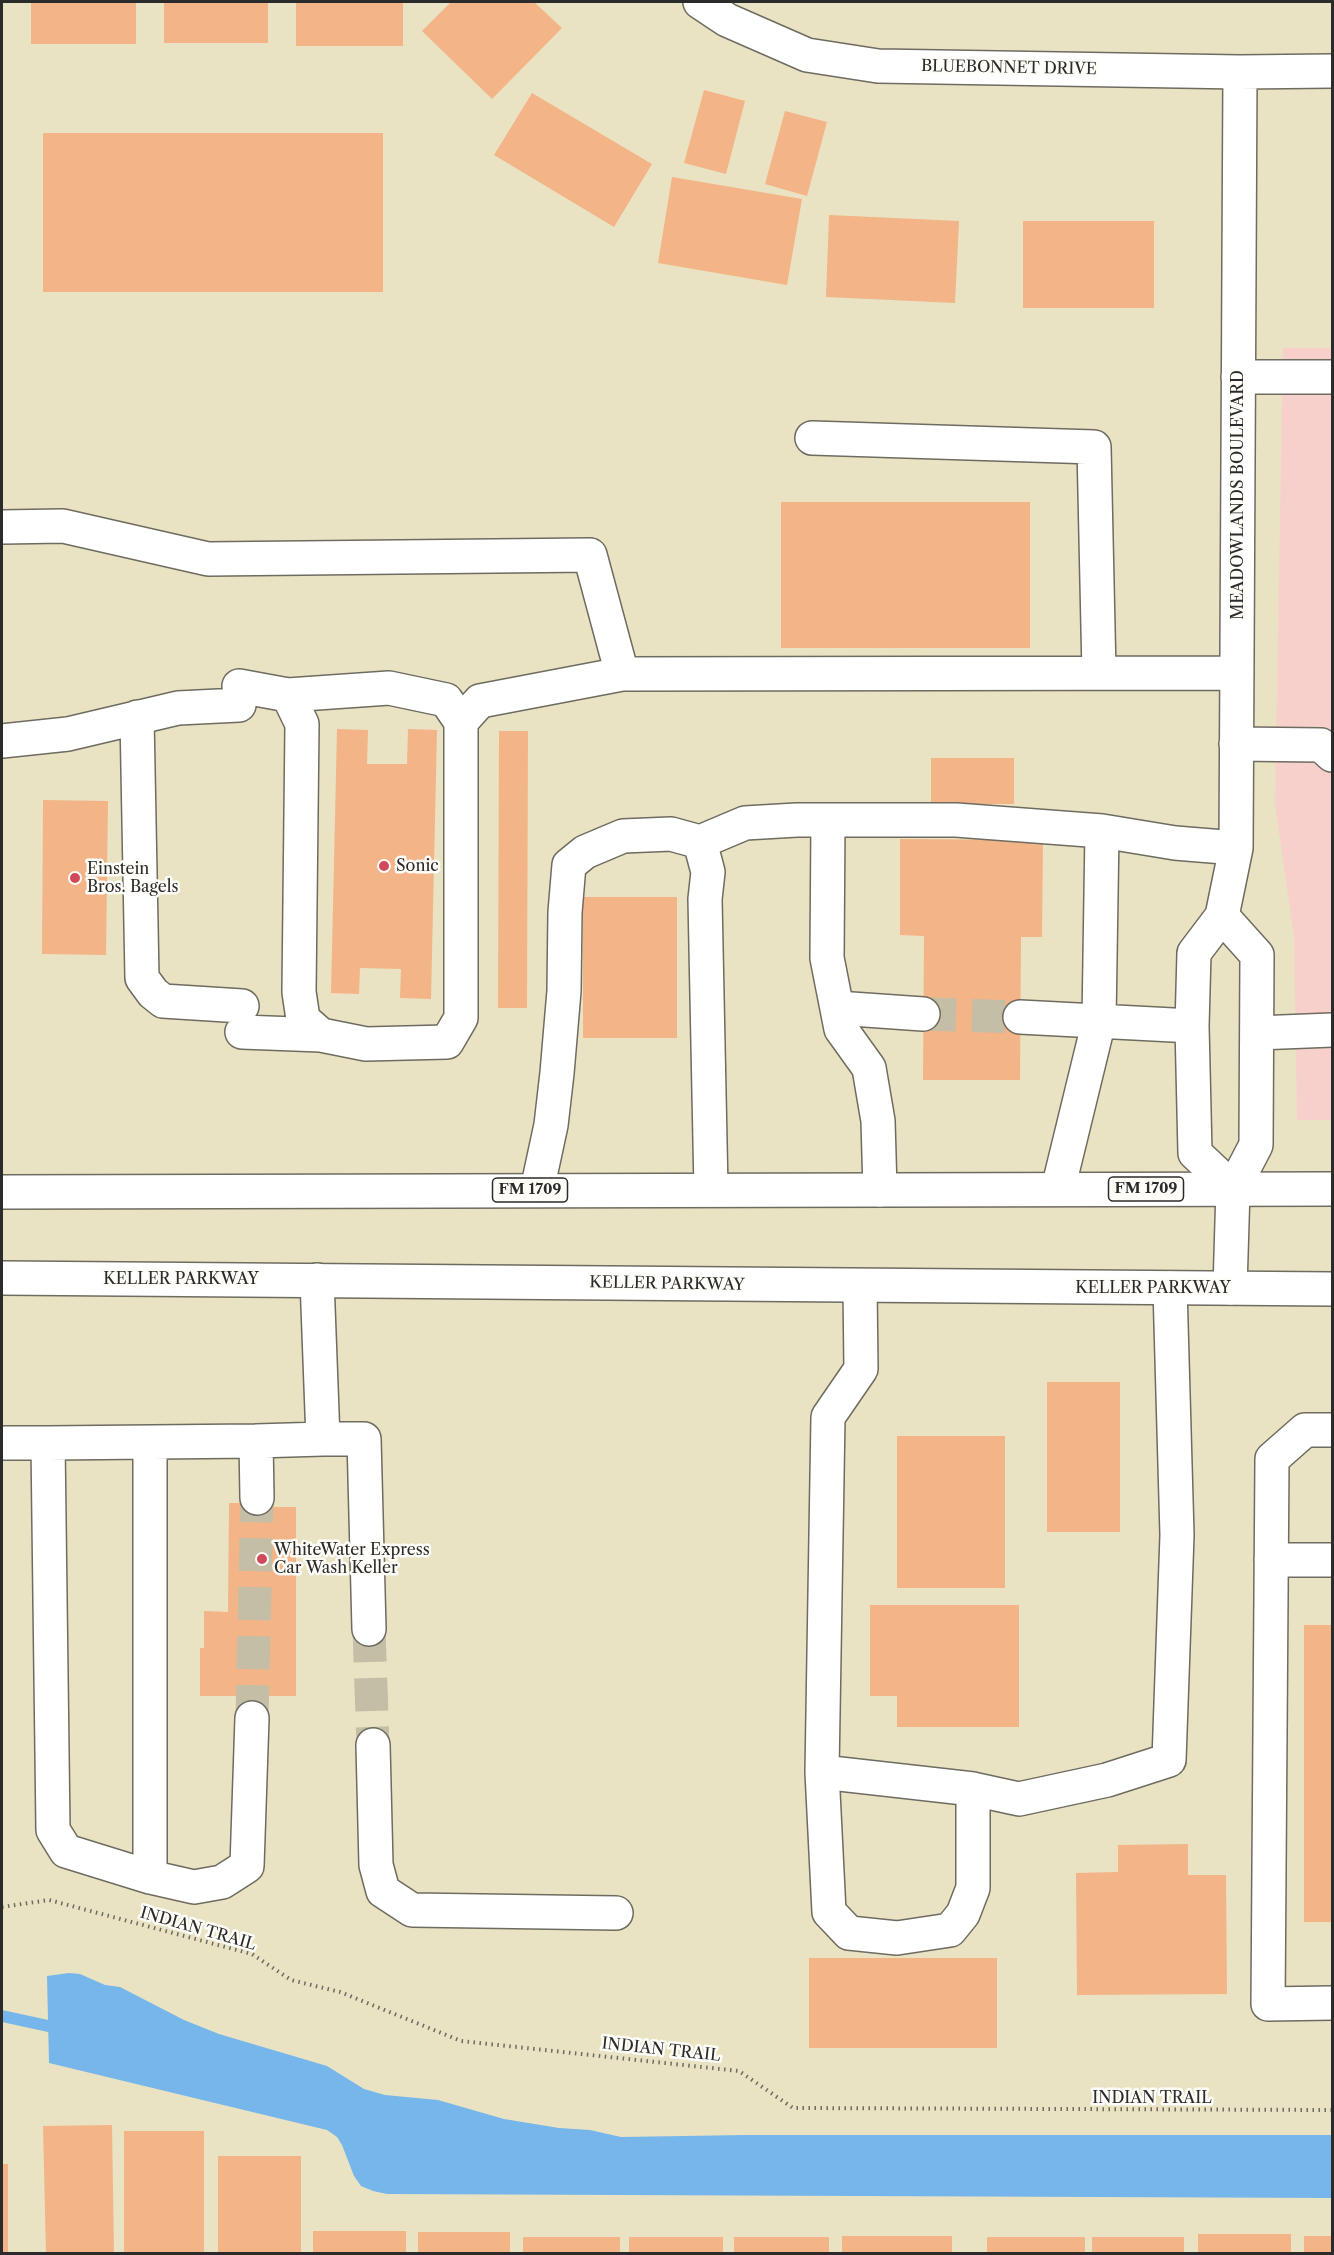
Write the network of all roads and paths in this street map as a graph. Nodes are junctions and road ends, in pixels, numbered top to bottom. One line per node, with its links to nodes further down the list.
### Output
1 (700, 2): 3 (main road, BLUEBONNET DRIVE)
2 (1332, 71): 3 (main road, BLUEBONNET DRIVE)
3 (1240, 72): 4 (main road, MEADOWLANDS BOULEVARD)
4 (1239, 377): 5 (main road); 9 (main road, MEADOWLANDS BOULEVARD)
5 (1332, 377)
6 (812, 438): 8 (main road)
7 (2, 527): 10 (main road)
8 (1099, 673): 9 (main road); 10 (main road)
9 (1237, 673): 15 (main road, MEADOWLANDS BOULEVARD)
10 (622, 674): 13 (main road)
11 (288, 695): 12 (main road); 13 (main road); 29 (main road)
12 (137, 717): 14 (main road); 29 (main road)
13 (461, 722): 29 (main road)
14 (2, 741)
15 (1236, 744): 16 (main road); 20 (main road, MEADOWLANDS BOULEVARD)
16 (1332, 755)
17 (828, 820): 18 (main road); 19 (main road); 22 (main road)
18 (1102, 831): 20 (main road); 25 (main road)
19 (700, 842): 33 (main road); 34 (main road)
20 (1236, 848): 21 (main road, MEADOWLANDS BOULEVARD)
21 (1222, 916): 26 (main road, MEADOWLANDS BOULEVARD); 28 (main road)
22 (837, 1008): 23 (main road); 35 (main road)
23 (923, 1014)
24 (1020, 1017): 25 (main road)
25 (1099, 1021): 26 (main road); 30 (main road)
26 (1192, 1026): 31 (main road, MEADOWLANDS BOULEVARD)
27 (1332, 1030): 28 (main road)
28 (1257, 1033): 31 (main road)
29 (321, 1035)
30 (1058, 1189): 31 (main road, FM 1709); 35 (main road, FM 1709)
31 (1233, 1189): 32 (main road, FM 1709); 41 (main road)
32 (1332, 1189)
33 (537, 1190): 34 (main road, FM 1709); 36 (main road, FM 1709)
34 (711, 1190): 35 (main road, FM 1709)
35 (880, 1190)
36 (2, 1192)
37 (2, 1278): 38 (main road, KELLER PARKWAY)
38 (317, 1280): 39 (main road, KELLER PARKWAY); 44 (main road)
39 (860, 1286): 40 (main road, KELLER PARKWAY); 55 (main road)
40 (1170, 1288): 41 (main road, KELLER PARKWAY); 56 (main road)
41 (1230, 1288): 42 (main road, KELLER PARKWAY)
42 (1332, 1289)
43 (1332, 1430): 50 (main road)
44 (323, 1439): 45 (main road); 52 (main road)
45 (256, 1441): 48 (main road); 49 (main road)
46 (2, 1443): 47 (main road)
47 (48, 1443): 48 (main road); 57 (main road)
48 (150, 1443): 57 (main road)
49 (257, 1498)
50 (1271, 1560): 51 (main road); 60 (main road)
51 (1332, 1560)
52 (369, 1629)
53 (252, 1718): 57 (main road)
54 (373, 1745): 59 (main road)
55 (822, 1772): 56 (main road); 56 (main road)
56 (973, 1789)
57 (150, 1877)
58 (2, 1906): 61 (path, INDIAN TRAIL)
59 (616, 1913)
60 (1332, 2003)
61 (1332, 2110)

